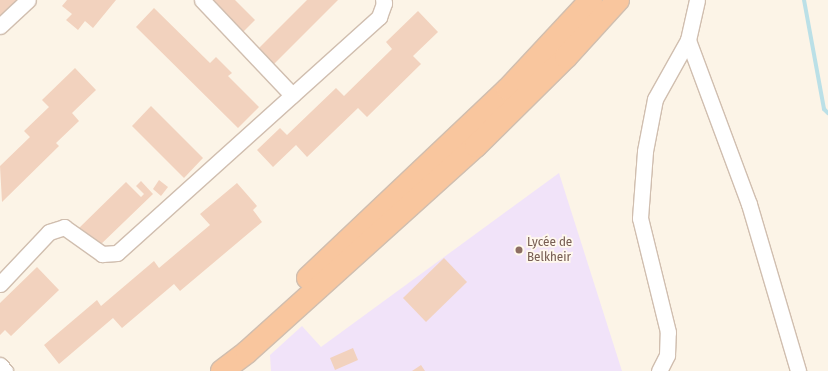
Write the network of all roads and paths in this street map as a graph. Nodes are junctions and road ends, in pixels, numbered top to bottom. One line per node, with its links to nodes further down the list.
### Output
1 (28, 0): 7 (street)
2 (202, 0): 9 (street)
3 (383, 0): 9 (street)
4 (591, 0): 13 (highway)
5 (618, 0): 14 (highway)
6 (697, 0): 8 (street)
7 (0, 26)
8 (688, 40): 15 (street); 16 (street)
9 (292, 95): 10 (street)
10 (0, 284)
11 (0, 365): 12 (street)
12 (5, 371)
13 (212, 371)
14 (222, 371)
15 (659, 371)
16 (798, 371)

